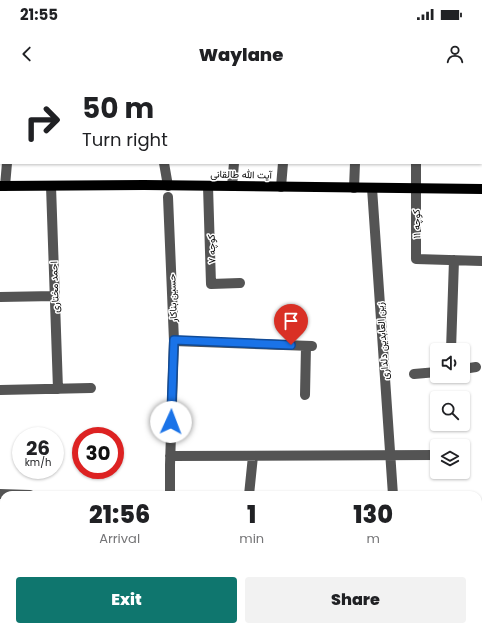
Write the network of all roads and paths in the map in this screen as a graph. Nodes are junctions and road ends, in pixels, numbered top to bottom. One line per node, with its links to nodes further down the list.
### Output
1 (7, 164): 7 (street)
2 (164, 164): 9 (street)
3 (234, 164): 11 (street)
4 (283, 164): 12 (street)
5 (355, 164): 13 (street)
6 (416, 164): 15 (street, کوچه ۱۱)
7 (3, 186): 8 (main road, آیت الله طالقانی)
8 (51, 186): 9 (main road, آیت الله طالقانی); 21 (street, احمد مختاری)
9 (168, 186): 10 (main road, آیت الله طالقانی)
10 (208, 186): 11 (main road, آیت الله طالقانی); 20 (street, کوچه ۷)
11 (232, 186): 12 (main road, آیت الله طالقانی)
12 (281, 187): 13 (main road, آیت الله طالقانی)
13 (354, 188): 14 (main road, آیت الله طالقانی)
14 (372, 188): 15 (main road, آیت الله طالقانی); 33 (street, زین العابدین دلداری)
15 (415, 188): 16 (main road, آیت الله طالقانی); 18 (street, کوچه ۱۱)
16 (482, 189)
17 (168, 197): 23 (street, حسین بناکار)
18 (454, 260): 19 (street); 24 (street)
19 (482, 261)
20 (240, 283)
21 (54, 296): 22 (street); 30 (street, احمد مختاری)
22 (0, 297)
23 (174, 340): 32 (street); 34 (street, حسین بناکار)
24 (451, 343)
25 (470, 367): 26 (street)
26 (476, 367)
27 (430, 373): 28 (street)
28 (414, 374)
29 (91, 388): 30 (street)
30 (58, 389): 31 (street)
31 (0, 390)
32 (305, 395)
33 (390, 455): 35 (street); 36 (street); 39 (street, زین العابدین دلداری)
34 (170, 456): 35 (street); 37 (street, حسین بناکار)
35 (253, 456): 38 (street)
36 (430, 456)
37 (170, 491)
38 (249, 491)
39 (393, 491)

